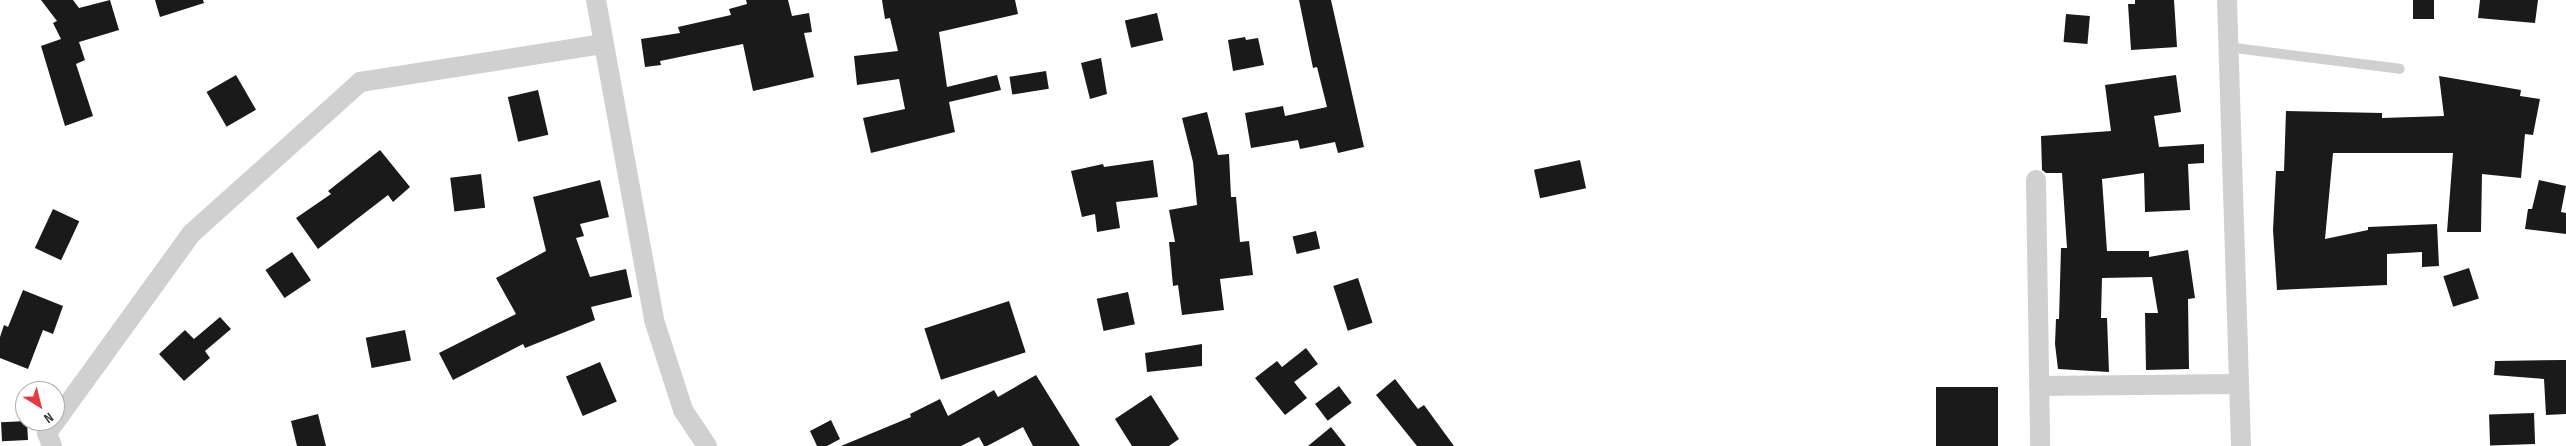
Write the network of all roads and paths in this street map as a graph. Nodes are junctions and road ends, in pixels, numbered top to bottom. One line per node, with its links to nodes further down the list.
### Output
1 (596, 0): 3 (street)
2 (2227, 0): 4 (street)
3 (602, 44): 9 (street); 10 (street)
4 (2226, 47): 5 (lane); 7 (street)
5 (2400, 69)
6 (2036, 180): 8 (street)
7 (2239, 384): 8 (street); 12 (street)
8 (2039, 386): 11 (street)
9 (52, 446)
10 (707, 446)
11 (2040, 446)
12 (2241, 446)

